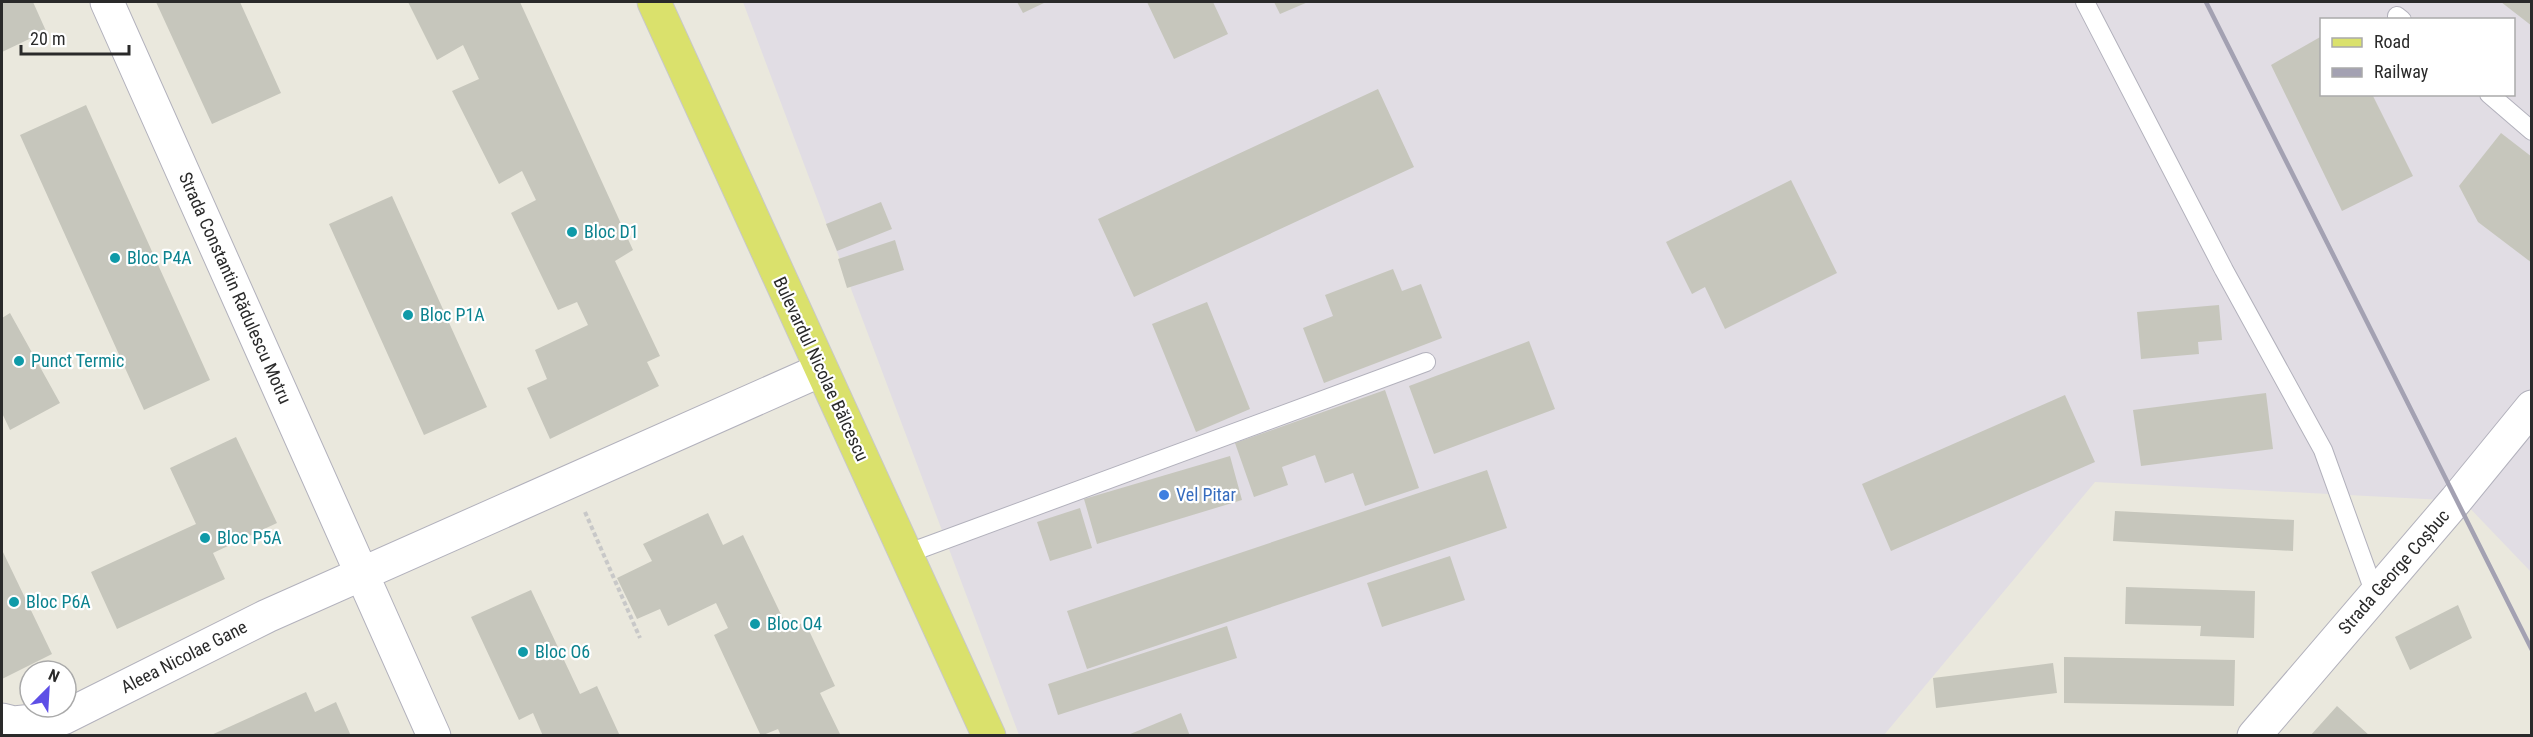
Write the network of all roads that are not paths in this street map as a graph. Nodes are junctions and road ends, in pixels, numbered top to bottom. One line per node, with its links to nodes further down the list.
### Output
1 (107, 2): 10 (street, Strada Constantin Rădulescu Motru)
2 (654, 2): 7 (main road, Bulevardul Nicolae Bălcescu)
3 (2085, 2): 11 (lane)
4 (2491, 96): 5 (lane)
5 (2532, 131)
6 (1426, 362): 9 (lane)
7 (821, 370): 9 (main road, Bulevardul Nicolae Bălcescu); 10 (street)
8 (2532, 407): 11 (street, Strada George Coșbuc)
9 (906, 554): 15 (main road, Bulevardul Nicolae Bălcescu)
10 (363, 574): 13 (street, Aleea Nicolae Gane); 14 (street, Strada Constantin Rădulescu Motru)
11 (2375, 594): 16 (street, Strada George Coșbuc)
12 (2, 720): 13 (street, Aleea Nicolae Gane)
13 (67, 727)
14 (434, 735)
15 (989, 735)
16 (2254, 735)

